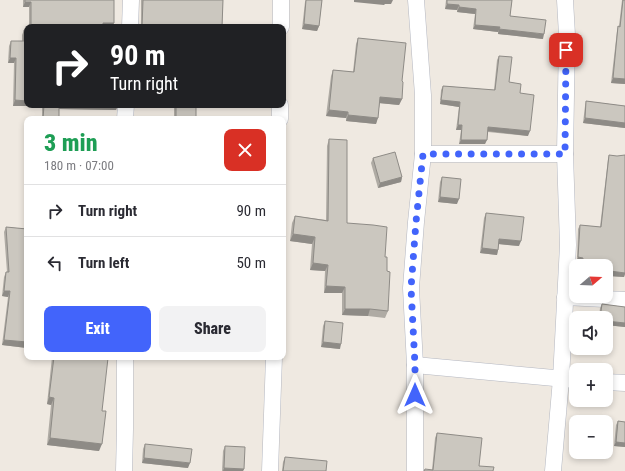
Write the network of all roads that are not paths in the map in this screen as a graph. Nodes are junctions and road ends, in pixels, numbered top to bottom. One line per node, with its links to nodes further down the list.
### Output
1 (131, 0): 5 (street)
2 (281, 0): 6 (street)
3 (416, 0): 7 (street)
4 (565, 0): 8 (street)
5 (130, 24)
6 (281, 24)
7 (423, 154): 8 (street); 13 (street)
8 (565, 154): 9 (street)
9 (566, 297): 10 (street); 14 (street)
10 (625, 300)
11 (125, 360): 17 (street)
12 (274, 360): 18 (street)
13 (415, 365): 14 (street); 19 (street)
14 (568, 380): 20 (street)
15 (613, 382): 16 (street)
16 (625, 383)
17 (124, 471)
18 (270, 471)
19 (415, 471)
20 (554, 471)

